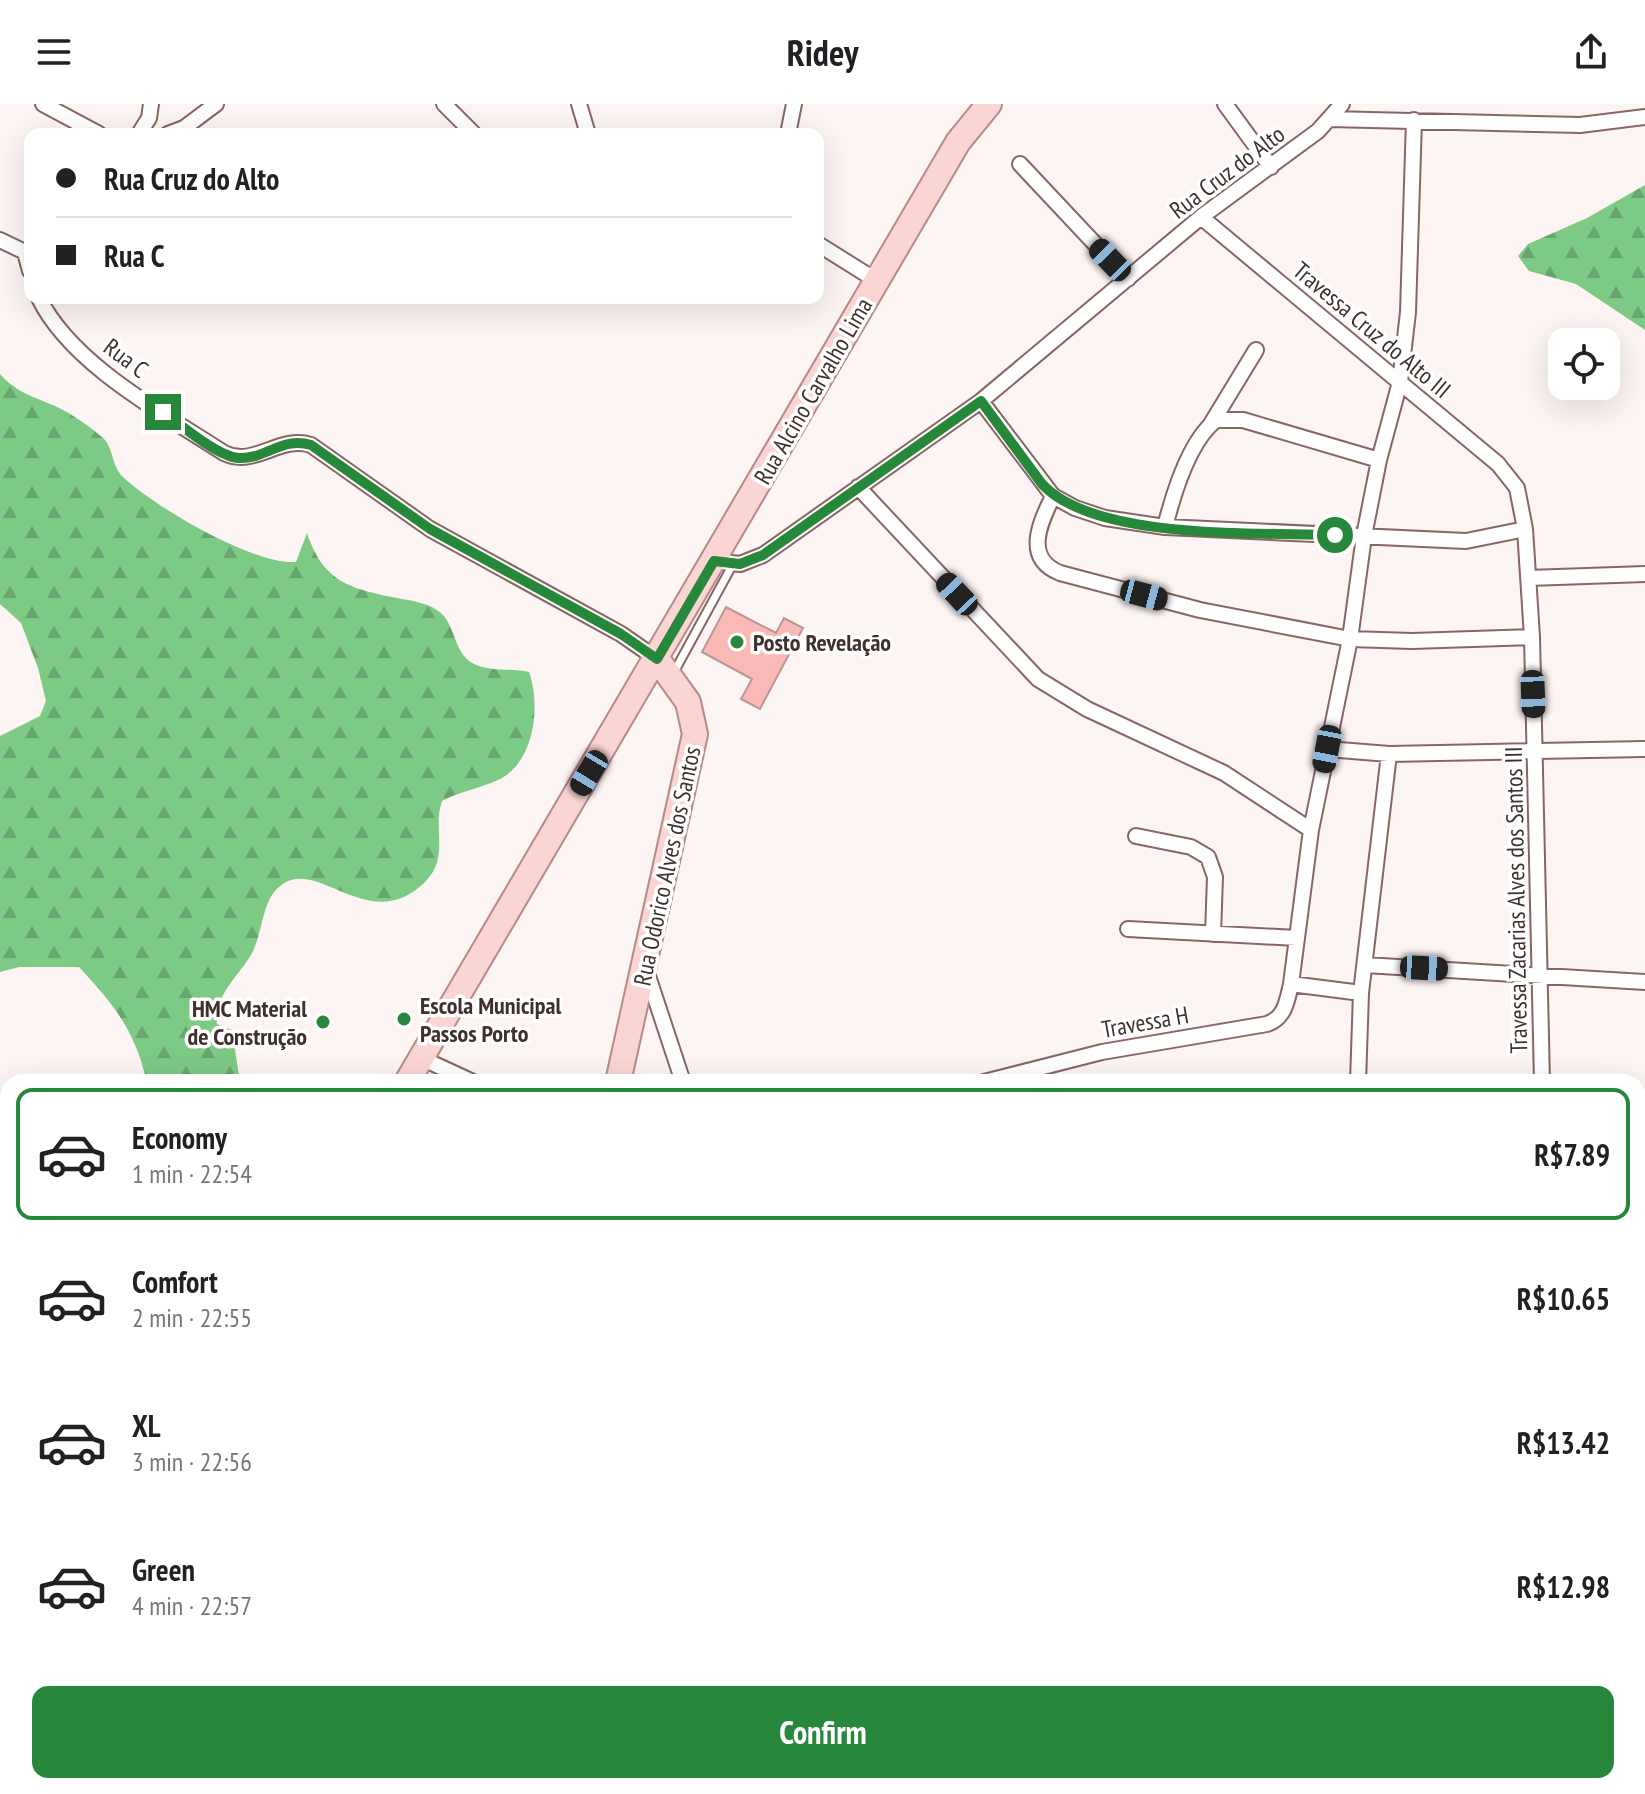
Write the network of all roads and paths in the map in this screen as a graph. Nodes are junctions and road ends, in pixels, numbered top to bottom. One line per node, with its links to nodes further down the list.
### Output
1 (43, 104): 14 (street)
2 (151, 104): 15 (street)
3 (216, 104): 16 (street)
4 (444, 104): 17 (street)
5 (579, 104): 18 (street)
6 (794, 104): 19 (street)
7 (989, 104): 10 (main road, Rua Alcino Carvalho Lima)
8 (1225, 104): 21 (street)
9 (1342, 104): 12 (street, Rua Cruz do Alto)
10 (973, 114): 27 (main road, Rua Alcino Carvalho Lima)
11 (1645, 117): 13 (street)
12 (1329, 119): 13 (street); 21 (street, Rua Cruz do Alto)
13 (1414, 120): 30 (street, Travessa H)
14 (88, 128)
15 (143, 128)
16 (184, 128)
17 (468, 128)
18 (586, 128)
19 (789, 128)
20 (1020, 164): 26 (street)
21 (1271, 167): 22 (street, Rua Cruz do Alto)
22 (1201, 217): 26 (street, Rua Cruz do Alto); 30 (street, Travessa Cruz do Alto III)
23 (0, 240): 25 (street)
24 (824, 248): 27 (street)
25 (24, 249)
26 (1128, 279): 31 (street, Rua Cruz do Alto)
27 (877, 281): 40 (main road, Rua Alcino Carvalho Lima)
28 (43, 304): 45 (street, Rua C)
29 (1256, 350): 32 (street)
30 (1400, 382): 33 (street, Travessa H); 34 (street, Travessa Cruz do Alto III)
31 (981, 401): 35 (street, Rua Cruz do Alto); 36 (street)
32 (1210, 425): 33 (street); 37 (street)
33 (1379, 460): 39 (street, Travessa H)
34 (1512, 480): 38 (street, Travessa Zacarias Alves dos Santos III)
35 (858, 487): 40 (street, Rua Cruz do Alto); 50 (street)
36 (1053, 496): 37 (street); 44 (street)
37 (1165, 527): 39 (street)
38 (1525, 529): 39 (street); 42 (street, Travessa Zacarias Alves dos Santos III)
39 (1364, 536): 44 (street, Travessa H)
40 (724, 562): 45 (main road, Rua Alcino Carvalho Lima)
41 (1645, 574): 42 (street)
42 (1528, 578): 43 (street, Travessa Zacarias Alves dos Santos III)
43 (1532, 637): 44 (street); 48 (street, Travessa Zacarias Alves dos Santos III)
44 (1350, 639): 46 (street, Travessa H)
45 (665, 668): 56 (main road, Rua Odorico Alves dos Santos); 61 (main road, Rua Alcino Carvalho Lima)
46 (1327, 749): 49 (street); 50 (street, Travessa H)
47 (1645, 749): 48 (street)
48 (1535, 752): 49 (street); 57 (street, Travessa Zacarias Alves dos Santos III)
49 (1389, 754): 55 (street)
50 (1311, 830): 54 (street, Travessa H)
51 (1136, 836): 53 (street)
52 (1128, 929): 53 (street)
53 (1213, 934): 54 (street)
54 (1297, 938): 59 (street, Travessa H)
55 (1365, 965): 57 (street); 60 (street)
56 (646, 969): 64 (main road, Rua Odorico Alves dos Santos); 65 (street)
57 (1542, 974): 58 (street); 68 (street, Travessa Zacarias Alves dos Santos III)
58 (1645, 982)
59 (1291, 984): 60 (street); 66 (street, Travessa H)
60 (1361, 993): 67 (street)
61 (421, 1058): 62 (main road, Rua Alcino Carvalho Lima); 63 (street)
62 (412, 1074)
63 (456, 1074)
64 (620, 1074)
65 (680, 1074)
66 (1015, 1074)
67 (1358, 1074)
68 (1542, 1074)

